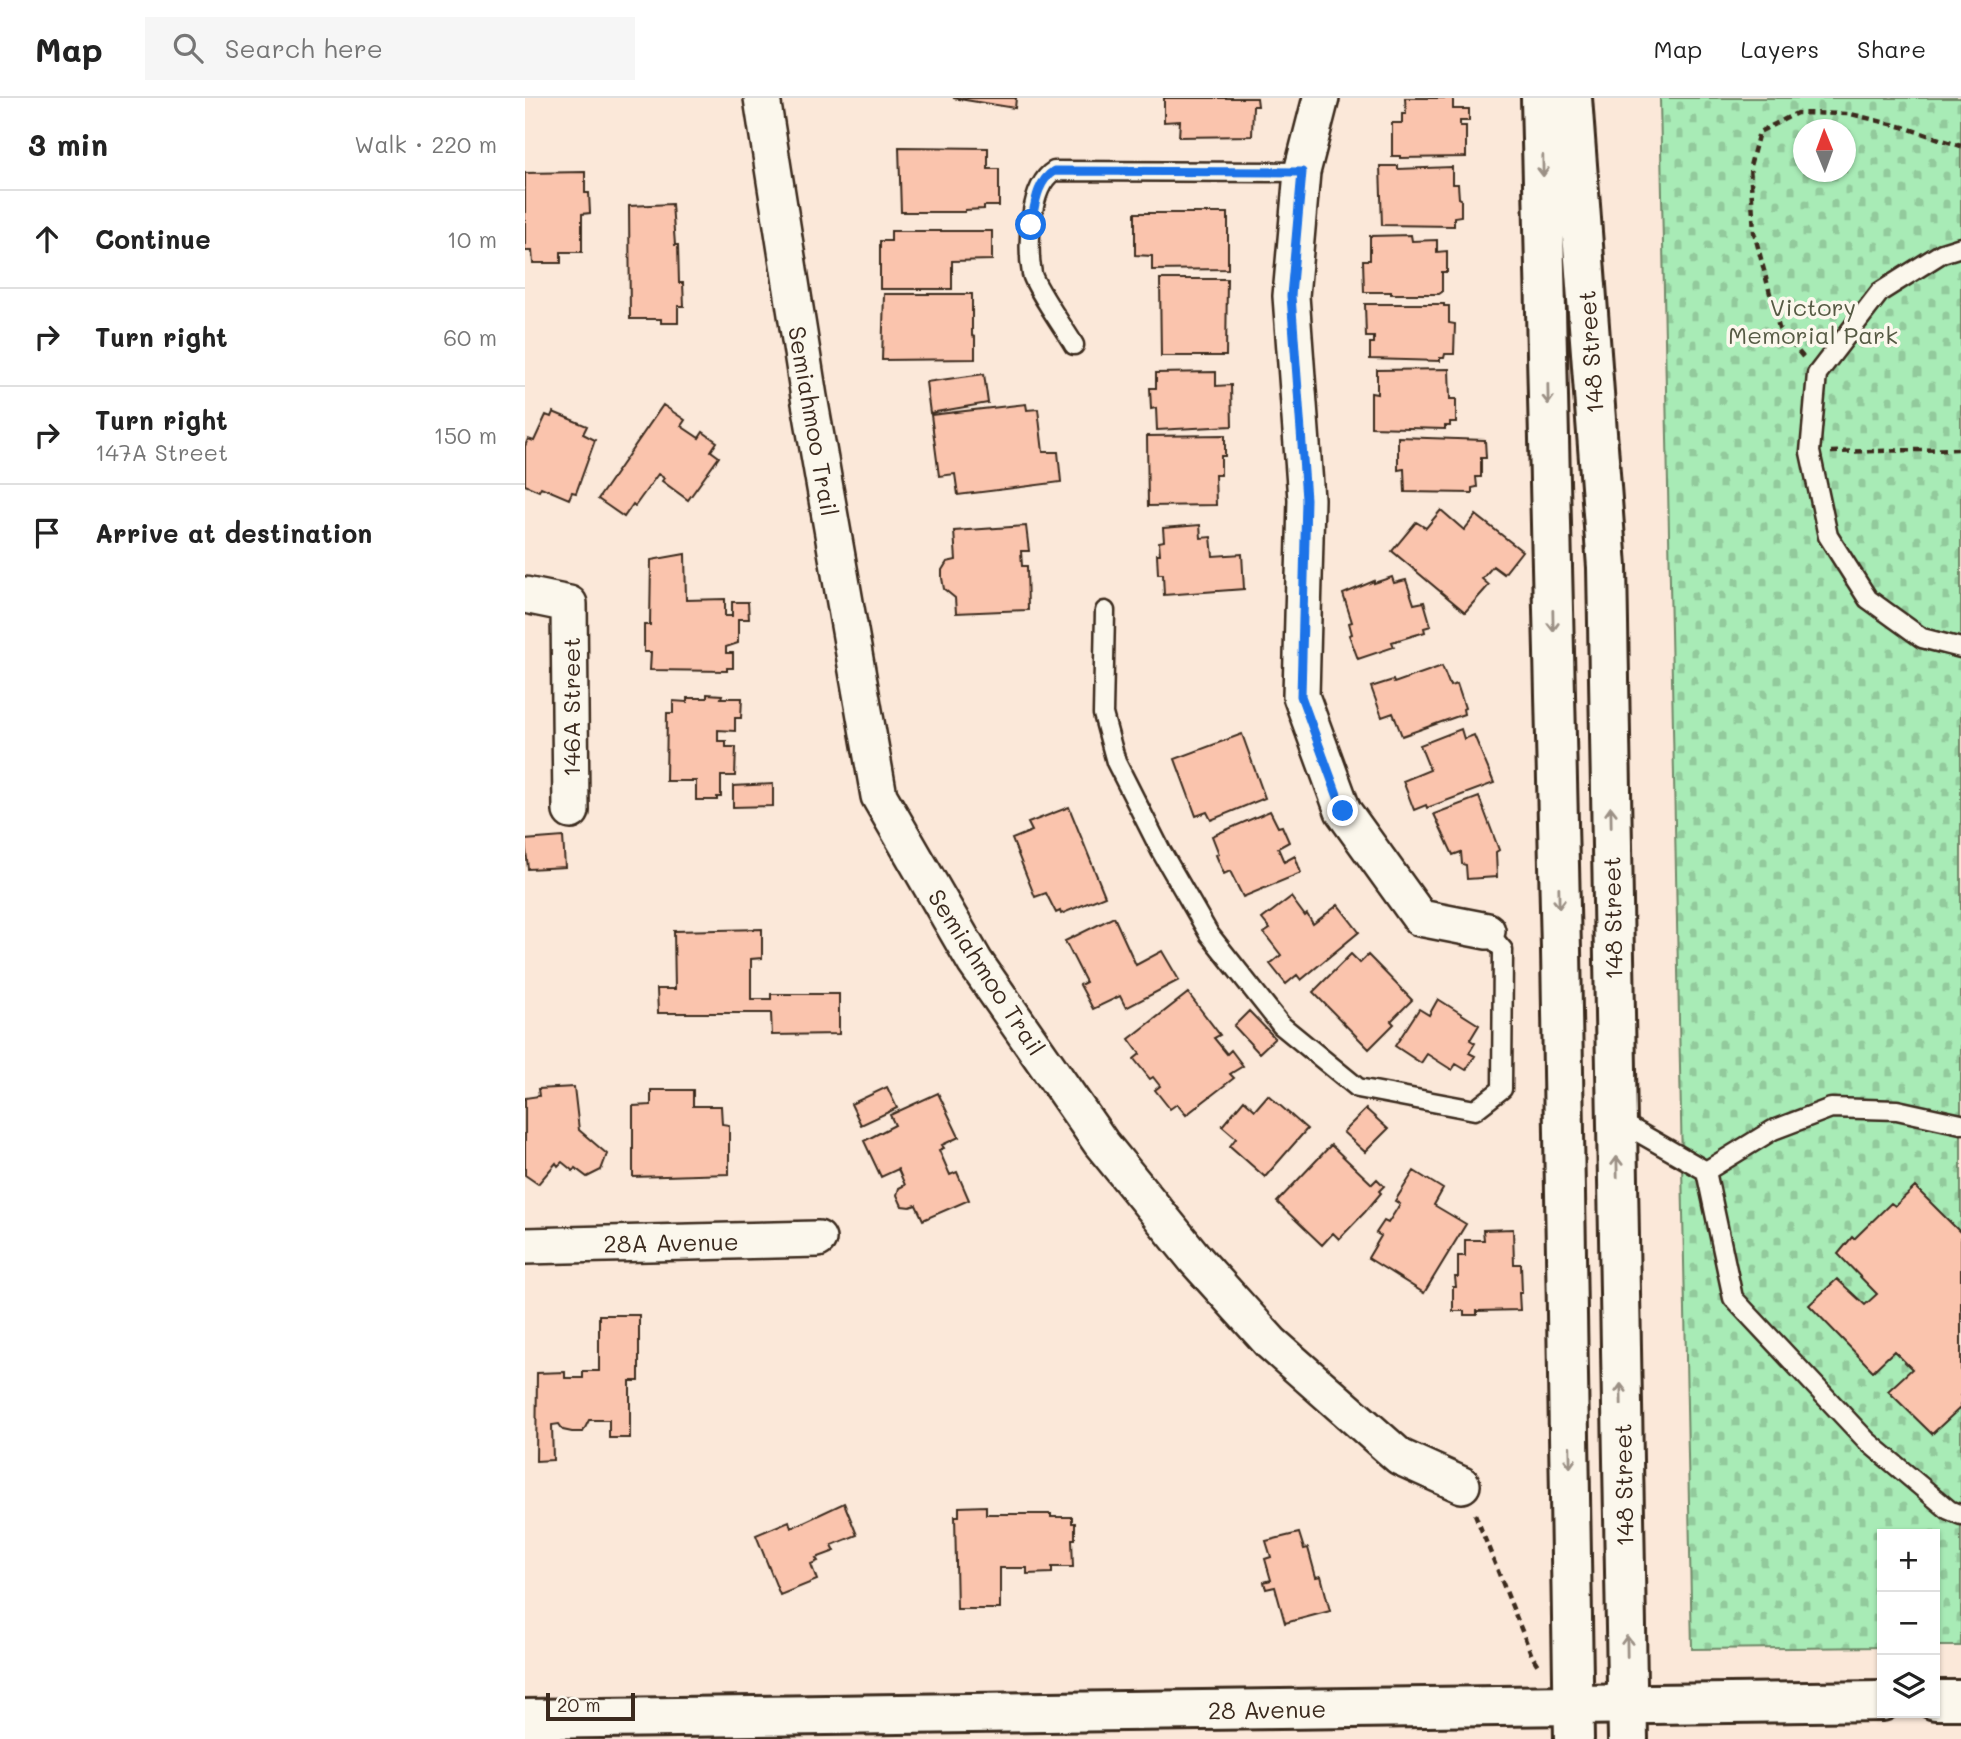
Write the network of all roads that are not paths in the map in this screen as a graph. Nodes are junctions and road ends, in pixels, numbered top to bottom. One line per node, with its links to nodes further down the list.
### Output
1 (762, 98): 18 (street, Semiahmoo Trail)
2 (1321, 98): 5 (street)
3 (1541, 98): 25 (main road, 148 Street, one-way to 25)
4 (1573, 98): 13 (main road, 148 Street, one-way to 4)
5 (1302, 172): 7 (lane); 12 (street)
6 (1961, 247): 10 (lane)
7 (1074, 345)
8 (525, 595): 11 (street, 146A Street)
9 (1105, 611): 12 (lane)
10 (1961, 648)
11 (571, 811)
12 (1487, 931)
13 (1616, 1119): 15 (lane); 24 (main road, 148 Street, one-way to 13)
14 (1961, 1124): 15 (lane)
15 (1706, 1171): 19 (lane)
16 (818, 1238): 17 (street, 28A Avenue)
17 (525, 1246)
18 (1462, 1485)
19 (1961, 1515)
20 (1940, 1700): 21 (main road)
21 (1961, 1700)
22 (1877, 1701): 24 (main road, 28 Avenue)
23 (525, 1719): 25 (main road, 28 Avenue)
24 (1628, 1721): 25 (main road, 28 Avenue)
25 (1574, 1722)

